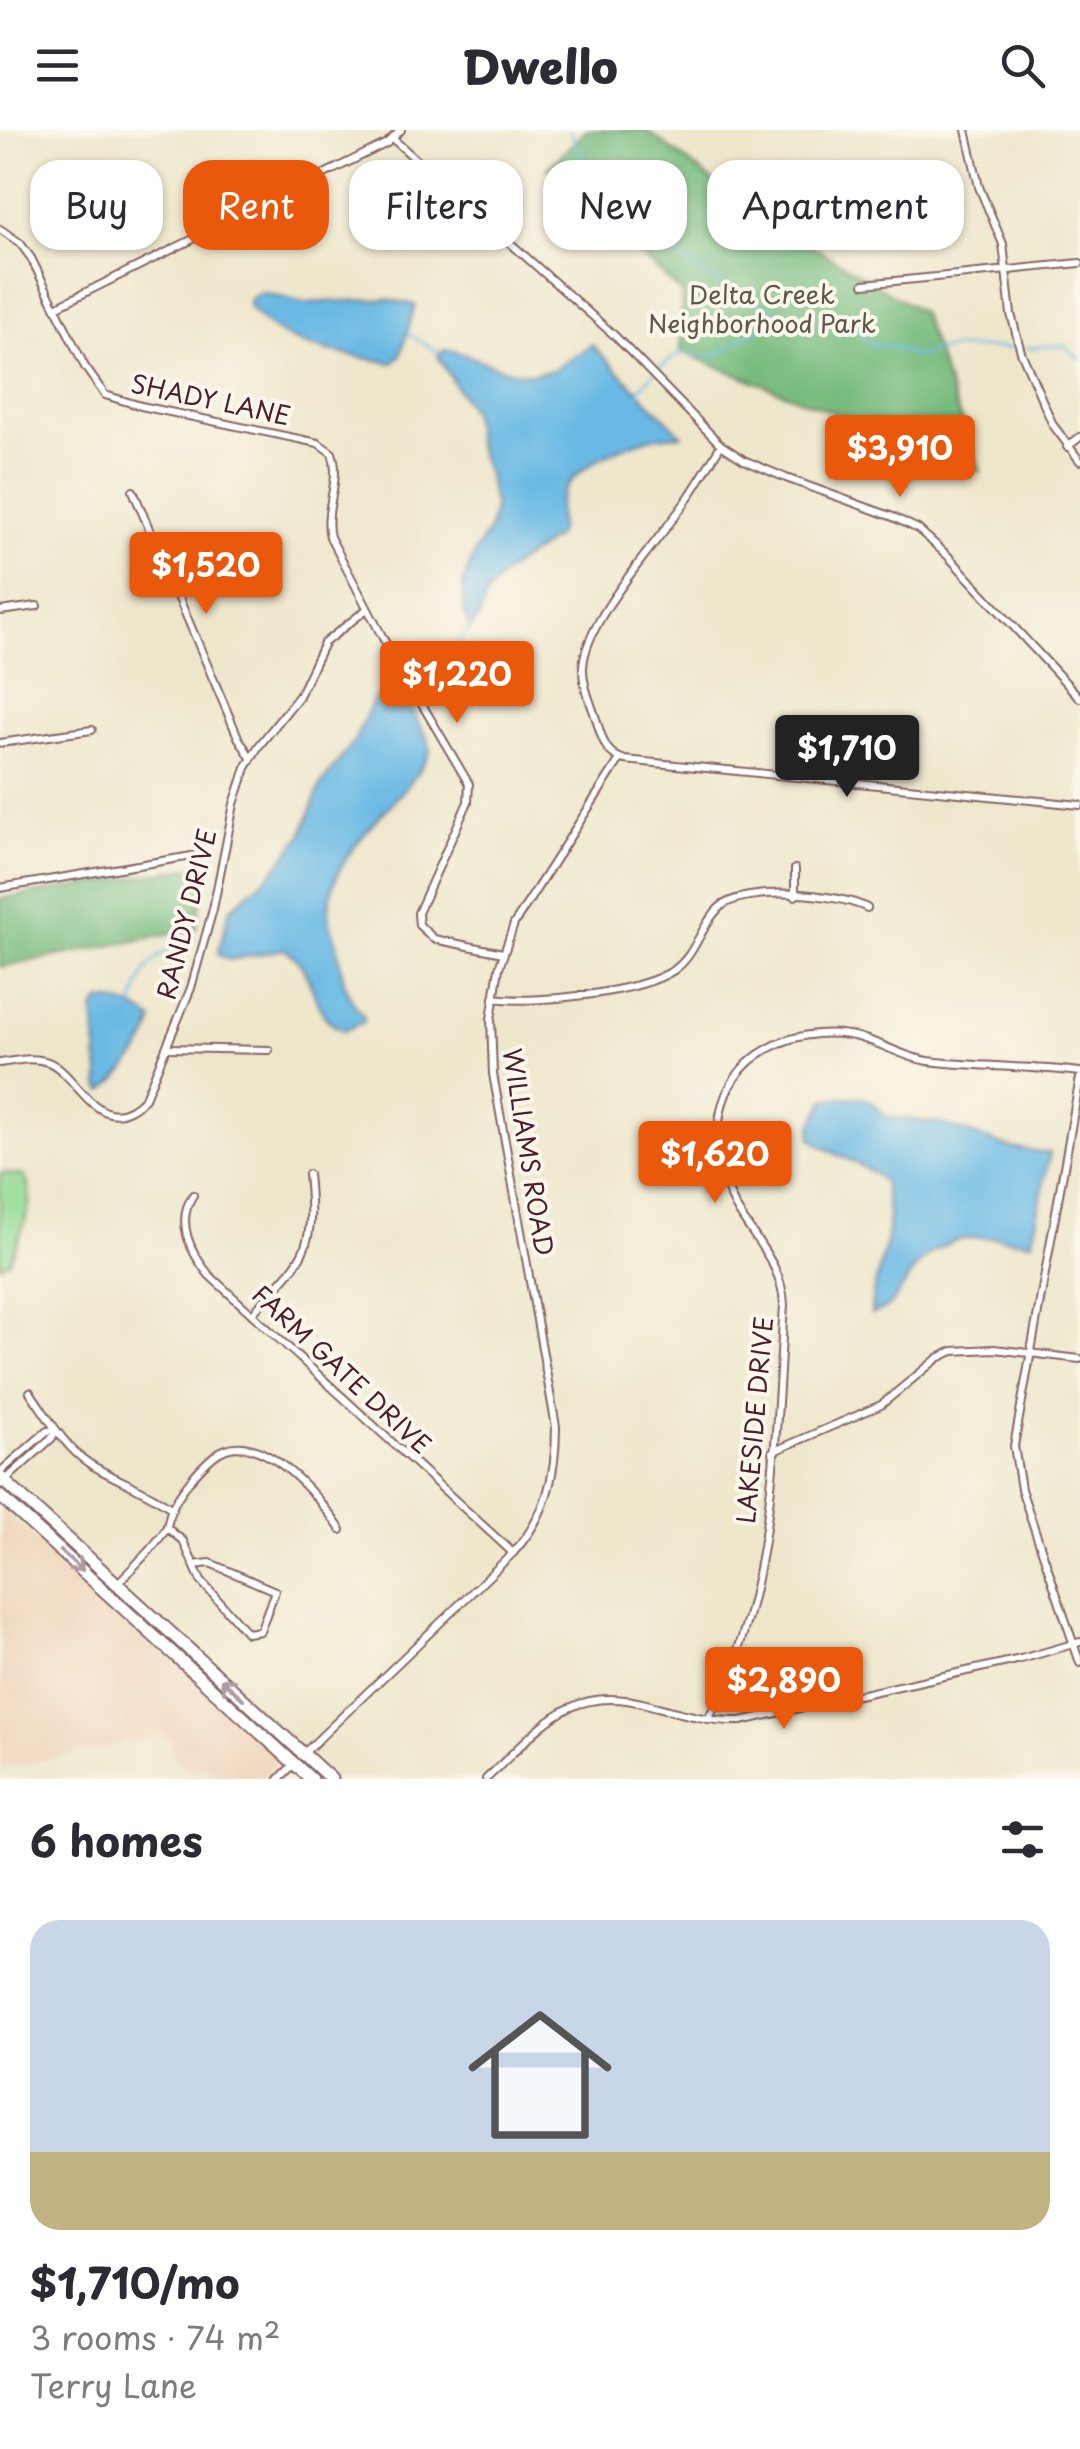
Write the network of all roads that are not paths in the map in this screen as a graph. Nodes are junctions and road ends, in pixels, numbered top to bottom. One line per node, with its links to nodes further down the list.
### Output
1 (401, 130): 3 (street)
2 (966, 130): 6 (street)
3 (392, 138): 8 (street); 10 (street)
4 (0, 229): 8 (street, SHADY LANE)
5 (1080, 263): 6 (street)
6 (1007, 272): 7 (street); 11 (street)
7 (864, 284)
8 (56, 307): 15 (street, SHADY LANE)
9 (1080, 437): 11 (street)
10 (721, 445): 17 (street); 21 (street)
11 (1068, 447): 12 (street)
12 (1080, 462)
13 (133, 492): 20 (street)
14 (37, 606): 16 (street)
15 (367, 608): 20 (street, RANDY DRIVE); 28 (street)
16 (0, 611)
17 (1080, 698)
18 (92, 730): 19 (street)
19 (0, 743)
20 (251, 758): 30 (street, RANDY DRIVE)
21 (620, 759): 22 (street); 28 (street, WILLIAMS ROAD)
22 (1080, 805)
23 (192, 856): 25 (street)
24 (795, 869): 26 (street)
25 (0, 888)
26 (795, 896): 27 (street); 29 (street)
27 (867, 908)
28 (504, 953): 29 (street, WILLIAMS ROAD)
29 (494, 998): 47 (street, WILLIAMS ROAD)
30 (168, 1048): 31 (street); 32 (street, RANDY DRIVE)
31 (269, 1050)
32 (0, 1064)
33 (1080, 1075): 37 (street, LAKESIDE DRIVE); 41 (street, LAKESIDE DRIVE)
34 (308, 1174): 36 (street)
35 (193, 1196): 36 (street, FARM GATE DRIVE)
36 (252, 1314): 47 (street, FARM GATE DRIVE)
37 (1031, 1355): 38 (street); 41 (street); 50 (street, LAKESIDE DRIVE)
38 (1080, 1359)
39 (30, 1392): 40 (street)
40 (56, 1430): 42 (street); 44 (street)
41 (772, 1452): 52 (street, LAKESIDE DRIVE)
42 (1, 1479): 49 (main road)
43 (0, 1496): 53 (main road, one-way to 53)
44 (172, 1509): 45 (street); 46 (street)
45 (167, 1528): 48 (street); 49 (street)
46 (341, 1530)
47 (514, 1554): 53 (street, WILLIAMS ROAD)
48 (194, 1566): 48 (street)
49 (117, 1584): 53 (main road, one-way to 49)
50 (1077, 1644): 51 (street, LAKESIDE DRIVE); 52 (street)
51 (1080, 1663)
52 (708, 1719): 57 (street)
53 (299, 1759): 54 (street, WILLIAMS ROAD); 55 (main road); 56 (main road)
54 (280, 1779)
55 (311, 1779)
56 (332, 1779)
57 (486, 1779)

